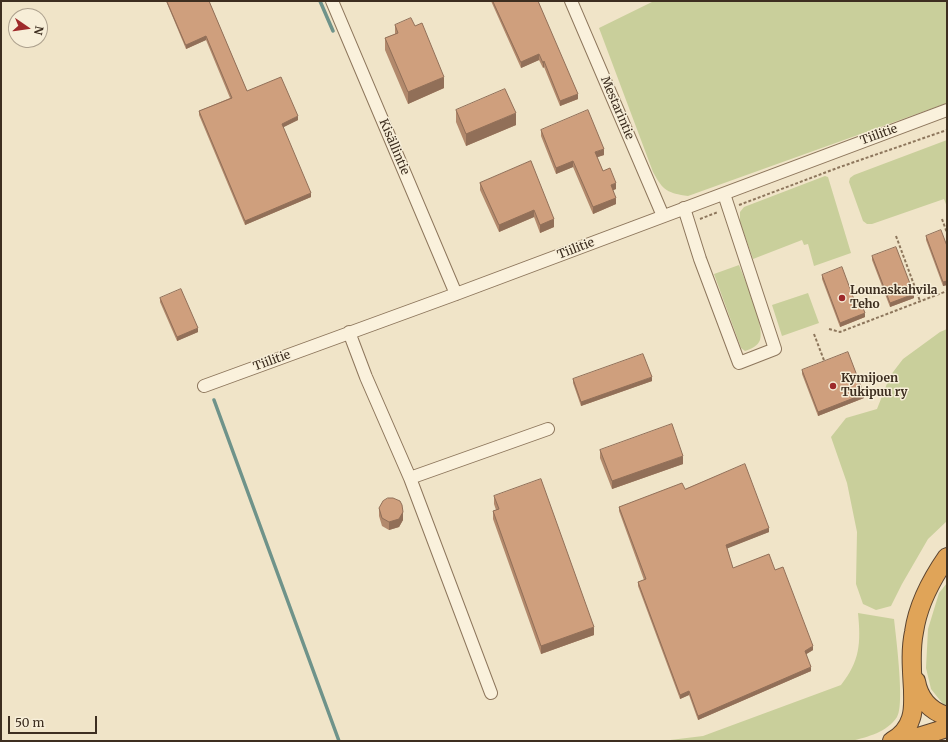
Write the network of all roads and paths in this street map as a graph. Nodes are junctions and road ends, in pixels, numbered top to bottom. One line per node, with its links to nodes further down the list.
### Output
1 (332, 1): 14 (street, Kisällintie)
2 (571, 1): 8 (street, Mestarintie)
3 (947, 110): 5 (street, Tiilitie)
4 (947, 130): 7 (path)
5 (724, 194): 6 (street, Tiilitie); 7 (street)
6 (684, 208): 8 (street, Tiilitie); 10 (street)
7 (729, 209): 10 (path); 10 (street)
8 (662, 216): 14 (street, Tiilitie)
9 (942, 219): 11 (path)
10 (688, 223)
11 (947, 233)
12 (896, 236): 15 (path)
13 (947, 291): 15 (path)
14 (456, 294): 17 (street, Tiilitie)
15 (920, 301): 16 (path)
16 (829, 329)
17 (349, 332): 20 (street, Tiilitie); 22 (street)
18 (814, 334): 19 (path)
19 (825, 365)
20 (204, 386)
21 (548, 429): 22 (street)
22 (410, 478): 25 (street)
23 (947, 557): 24 (highway)
24 (912, 667): 26 (highway); 28 (highway)
25 (491, 693)
26 (947, 716)
27 (947, 728): 29 (highway)
28 (892, 741)
29 (905, 741)

